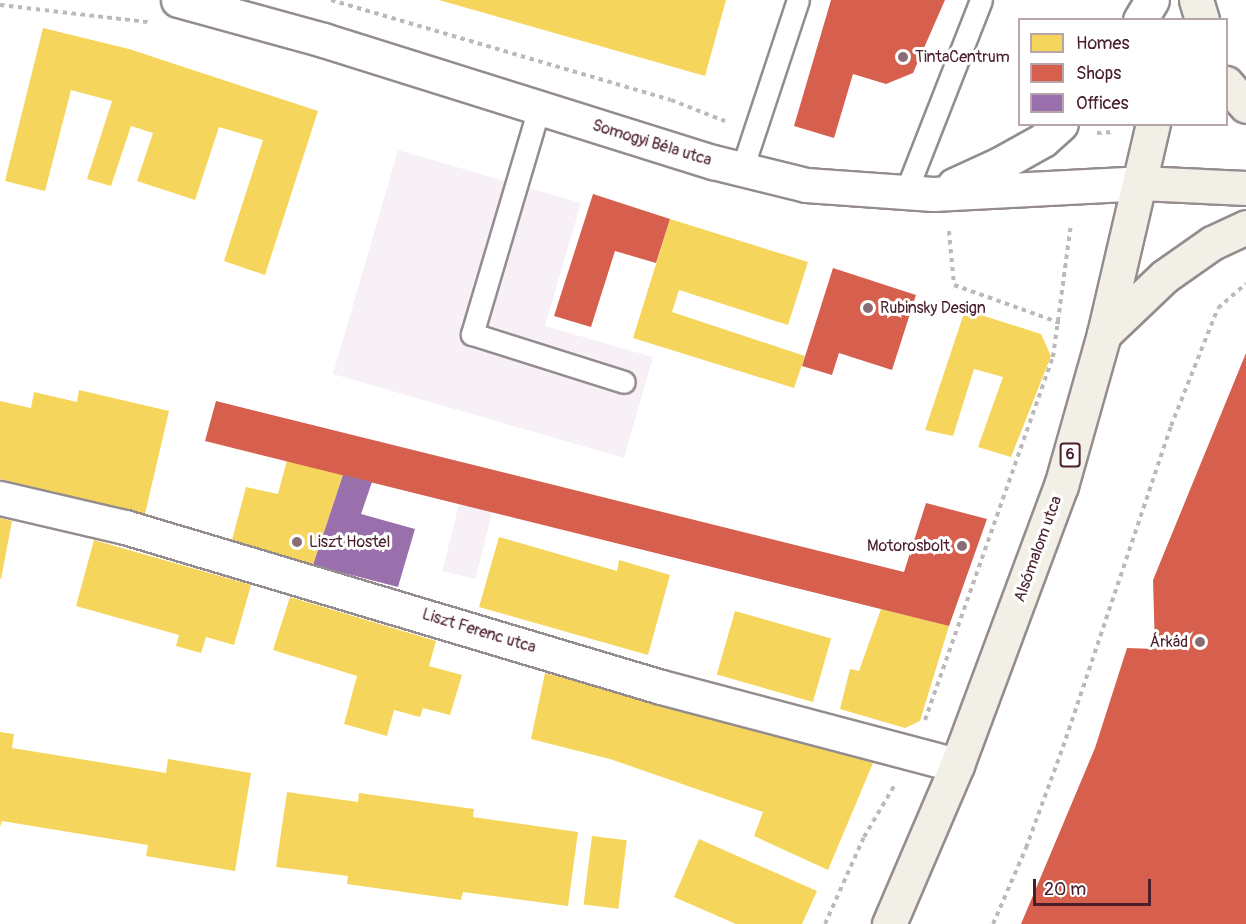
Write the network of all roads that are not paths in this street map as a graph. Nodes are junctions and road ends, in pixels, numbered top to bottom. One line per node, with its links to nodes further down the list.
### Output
1 (178, 0): 12 (street, Somogyi Béla utca)
2 (798, 0): 15 (lane)
3 (981, 0): 18 (lane)
4 (1152, 0): 7 (street)
5 (1180, 0): 8 (main road)
6 (1197, 0): 9 (main road)
7 (1141, 18)
8 (1176, 18)
9 (1202, 18)
10 (1228, 84): 11 (main road)
11 (1246, 106)
12 (539, 108): 15 (street, Somogyi Béla utca); 21 (lane)
13 (1059, 126): 18 (street)
14 (1153, 126): 16 (main road, Alsómalom utca)
15 (742, 169): 18 (street, Somogyi Béla utca)
16 (1140, 183): 17 (main road); 18 (street, Somogyi Béla utca); 20 (main road, Alsómalom utca / 6)
17 (1246, 188)
18 (919, 194)
19 (1246, 227): 20 (main road)
20 (1104, 334): 23 (main road, Alsómalom utca / 6)
21 (624, 382)
22 (0, 498): 23 (street, Liszt Ferenc utca)
23 (957, 765): 24 (main road, Alsómalom utca / 6)
24 (889, 924)

